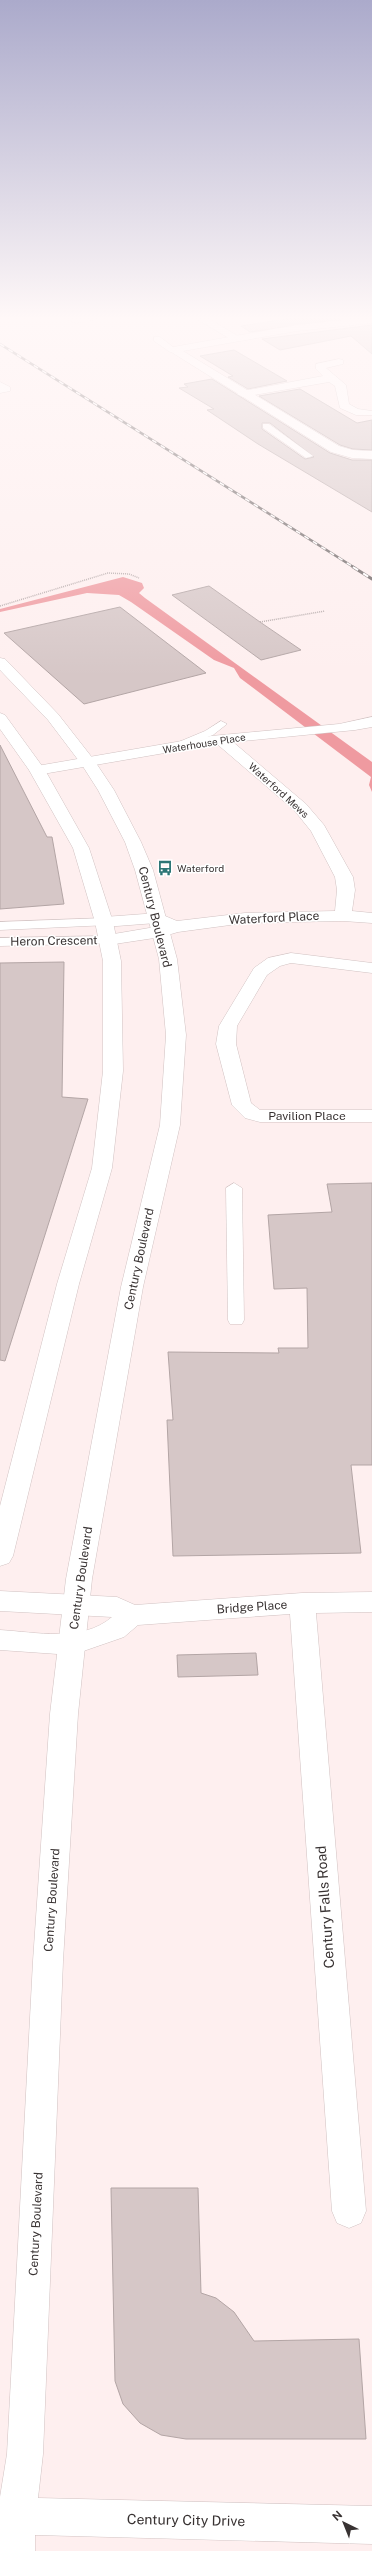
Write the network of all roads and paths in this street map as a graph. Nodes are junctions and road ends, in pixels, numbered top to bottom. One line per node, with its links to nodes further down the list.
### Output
1 (284, 438): 4 (lane)
2 (297, 438): 4 (lane)
3 (317, 438): 5 (street)
4 (287, 440): 6 (lane)
5 (372, 455)
6 (310, 456)
7 (139, 578): 8 (path)
8 (0, 606)
9 (325, 611): 10 (path)
10 (260, 622)
11 (0, 662): 15 (street, Century Boulevard)
12 (0, 718): 16 (street)
13 (372, 722): 14 (street, Waterhouse Place)
14 (221, 731): 15 (street, Waterhouse Place); 17 (street, Waterford Mews)
15 (88, 762): 16 (street, Waterhouse Place); 20 (street, Century Boulevard)
16 (38, 770): 21 (street)
17 (343, 916): 18 (street, Waterford Place); 20 (street, Waterford Place)
18 (372, 918)
19 (0, 926): 21 (lane, Heron Crescent)
20 (165, 926): 21 (street, Waterford Place); 31 (street, Century Boulevard)
21 (106, 931): 22 (lane, Heron Crescent); 27 (street)
22 (0, 942)
23 (372, 968): 24 (street, Pavilion Place)
24 (372, 1116)
25 (234, 1188): 26 (lane)
26 (236, 1320)
27 (0, 1556)
28 (0, 1601): 31 (street, Bridge Place)
29 (372, 1602): 30 (street, Bridge Place)
30 (302, 1603): 32 (street, Bridge Place); 35 (street, Century Falls Road)
31 (76, 1606): 32 (street, Bridge Place); 34 (street, Century Boulevard)
32 (132, 1615): 34 (street)
33 (0, 1640): 34 (street)
34 (72, 1645): 37 (street, Century Boulevard)
35 (349, 2211)
36 (372, 2525): 37 (street, Century City Drive)
37 (11, 2528)

